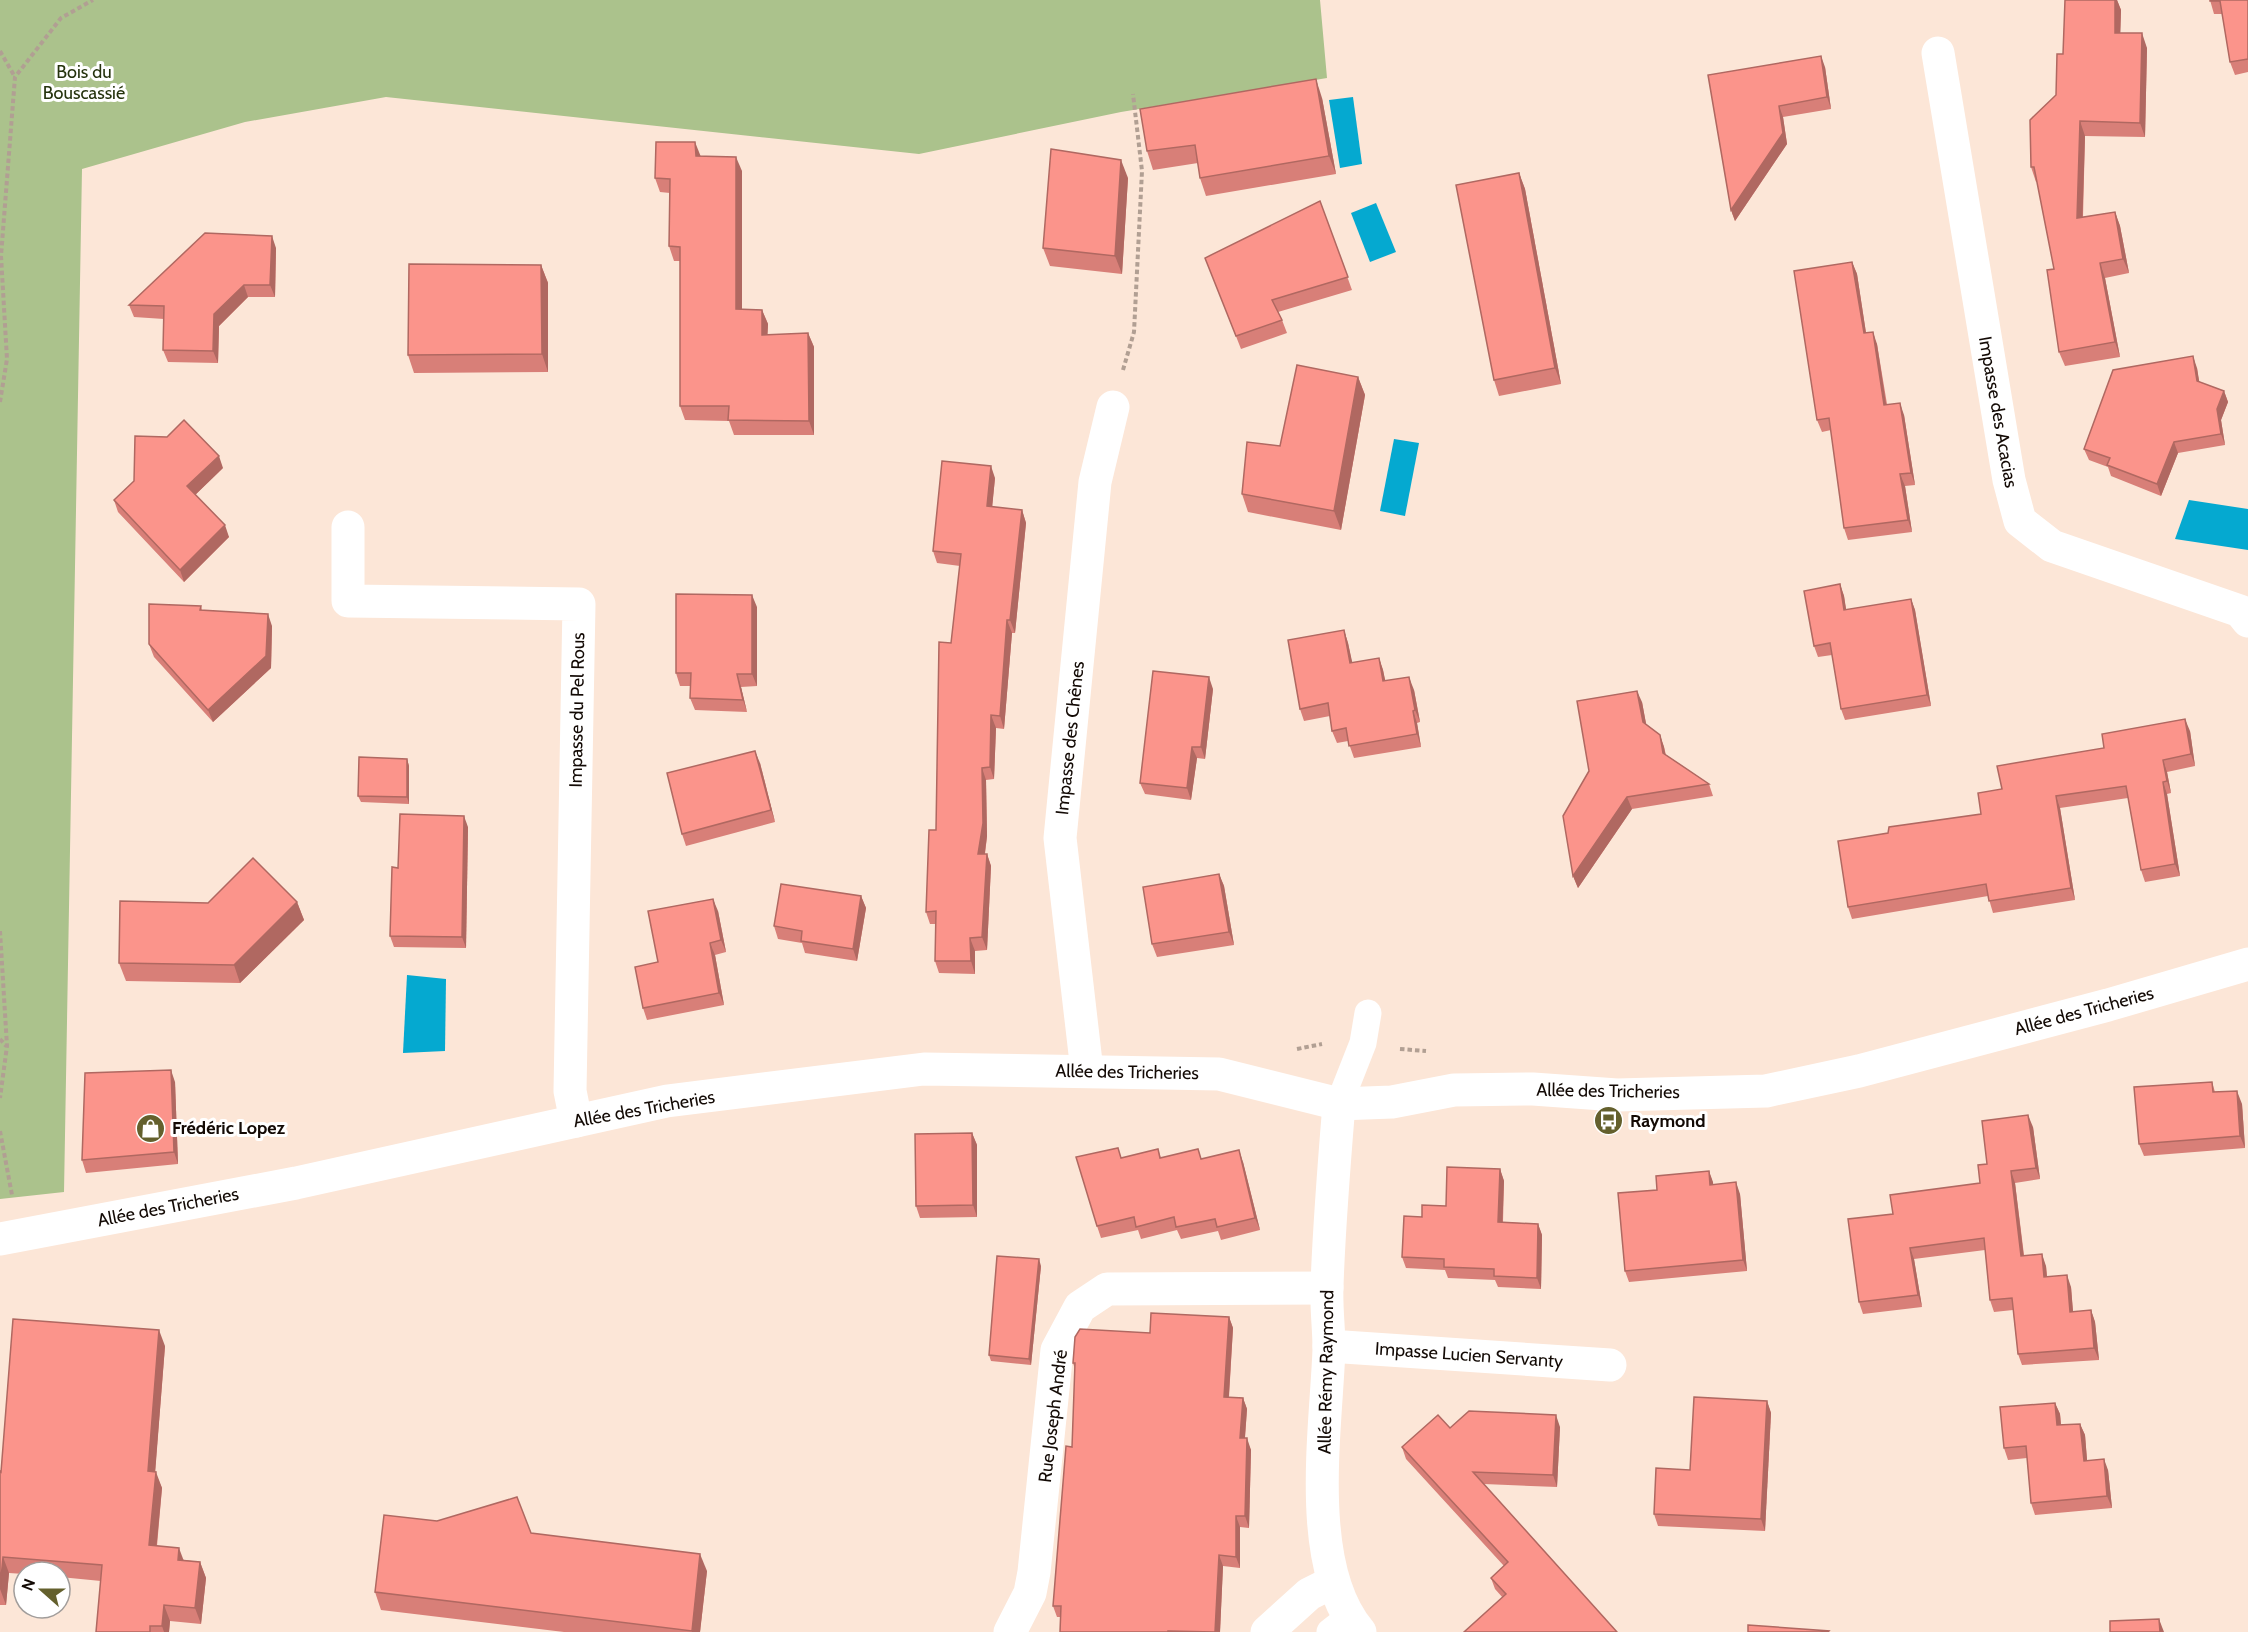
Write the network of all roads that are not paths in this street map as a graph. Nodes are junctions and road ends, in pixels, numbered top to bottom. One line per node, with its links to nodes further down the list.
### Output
1 (1938, 53): 4 (street, Impasse des Acacias)
2 (1113, 407): 7 (street, Impasse des Chênes)
3 (348, 527): 9 (street, Impasse du Pel Rous)
4 (2248, 621)
5 (2248, 964): 8 (street, Allée des Tricheries)
6 (1368, 1013): 8 (lane)
7 (1087, 1071): 8 (street, Allée des Tricheries); 9 (street, Allée des Tricheries)
8 (1339, 1104): 11 (street, Allée Rémy Raymond)
9 (576, 1121): 10 (street, Allée des Tricheries)
10 (9, 1237)
11 (1327, 1288): 12 (street, Allée Rémy Raymond); 16 (street, Rue Joseph André)
12 (1329, 1346): 13 (street, Impasse Lucien Servanty); 14 (street, Allée Rémy Raymond)
13 (1610, 1365)
14 (1333, 1582): 15 (street, Allée Rémy Raymond); 17 (street)
15 (1346, 1627)
16 (1010, 1632)
17 (1268, 1632)

